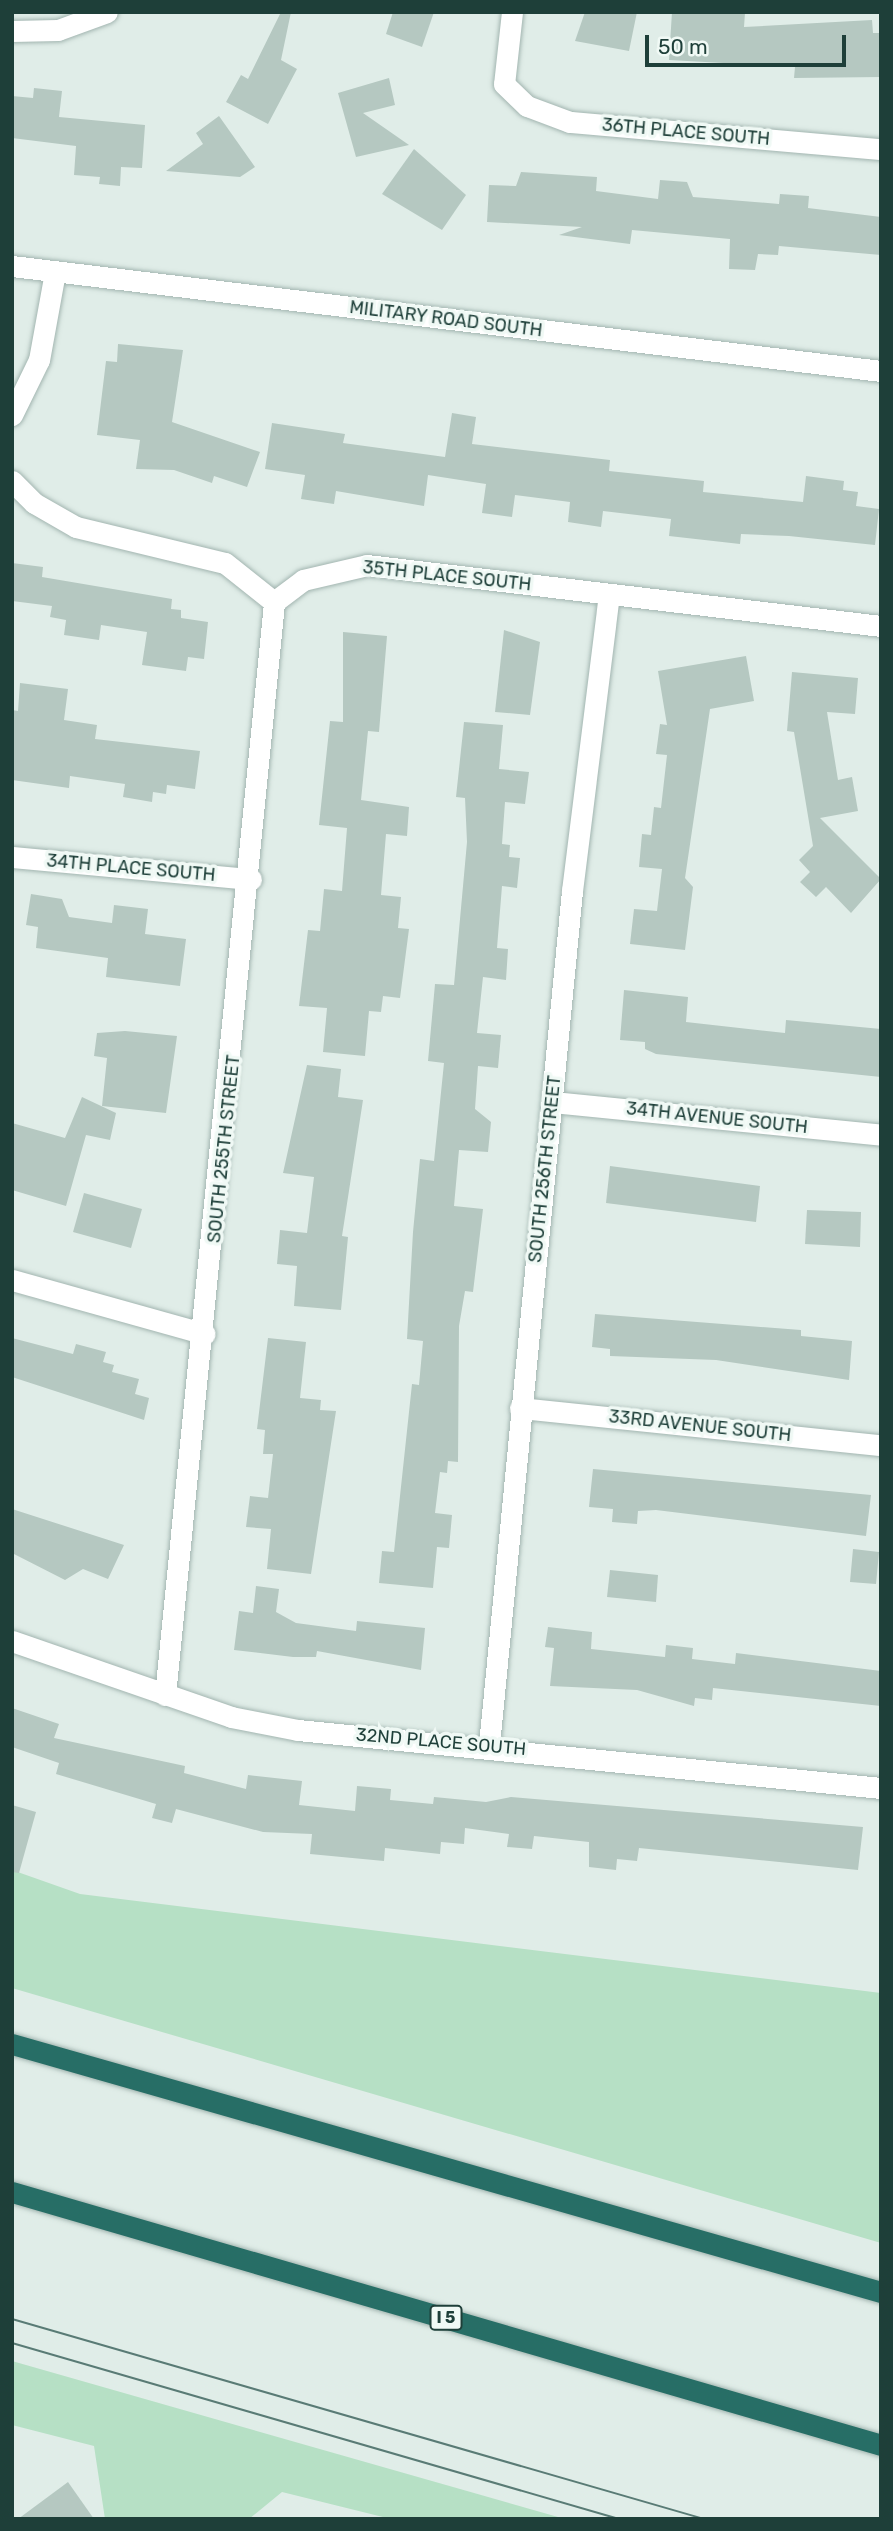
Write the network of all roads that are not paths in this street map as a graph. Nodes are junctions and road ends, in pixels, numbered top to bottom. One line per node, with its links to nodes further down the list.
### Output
1 (107, 12): 3 (street)
2 (512, 12): 4 (street, 36TH PLACE SOUTH)
3 (12, 32)
4 (881, 149)
5 (12, 266): 6 (street, MILITARY ROAD SOUTH)
6 (55, 272): 7 (street, MILITARY ROAD SOUTH); 8 (street)
7 (881, 371)
8 (12, 415)
9 (12, 481): 11 (street)
10 (608, 594): 11 (street, 35TH PLACE SOUTH); 12 (street, 35TH PLACE SOUTH); 15 (street, SOUTH 256TH STREET)
11 (274, 602): 14 (street, SOUTH 255TH STREET)
12 (881, 626)
13 (12, 857): 14 (street, 34TH PLACE SOUTH)
14 (251, 879): 18 (street, SOUTH 255TH STREET)
15 (553, 1102): 16 (street, 34TH AVENUE SOUTH); 19 (street, SOUTH 256TH STREET)
16 (881, 1135)
17 (12, 1280): 18 (street)
18 (205, 1334): 22 (street, SOUTH 255TH STREET)
19 (520, 1408): 20 (street, 33RD AVENUE SOUTH); 23 (street, SOUTH 256TH STREET)
20 (881, 1444)
21 (12, 1641): 22 (street, 32ND PLACE SOUTH)
22 (165, 1695): 23 (street, 32ND PLACE SOUTH)
23 (489, 1745): 24 (street, 32ND PLACE SOUTH)
24 (881, 1788)
25 (12, 2044): 27 (highway)
26 (12, 2192): 28 (highway, I 5)
27 (881, 2292)
28 (881, 2445)

